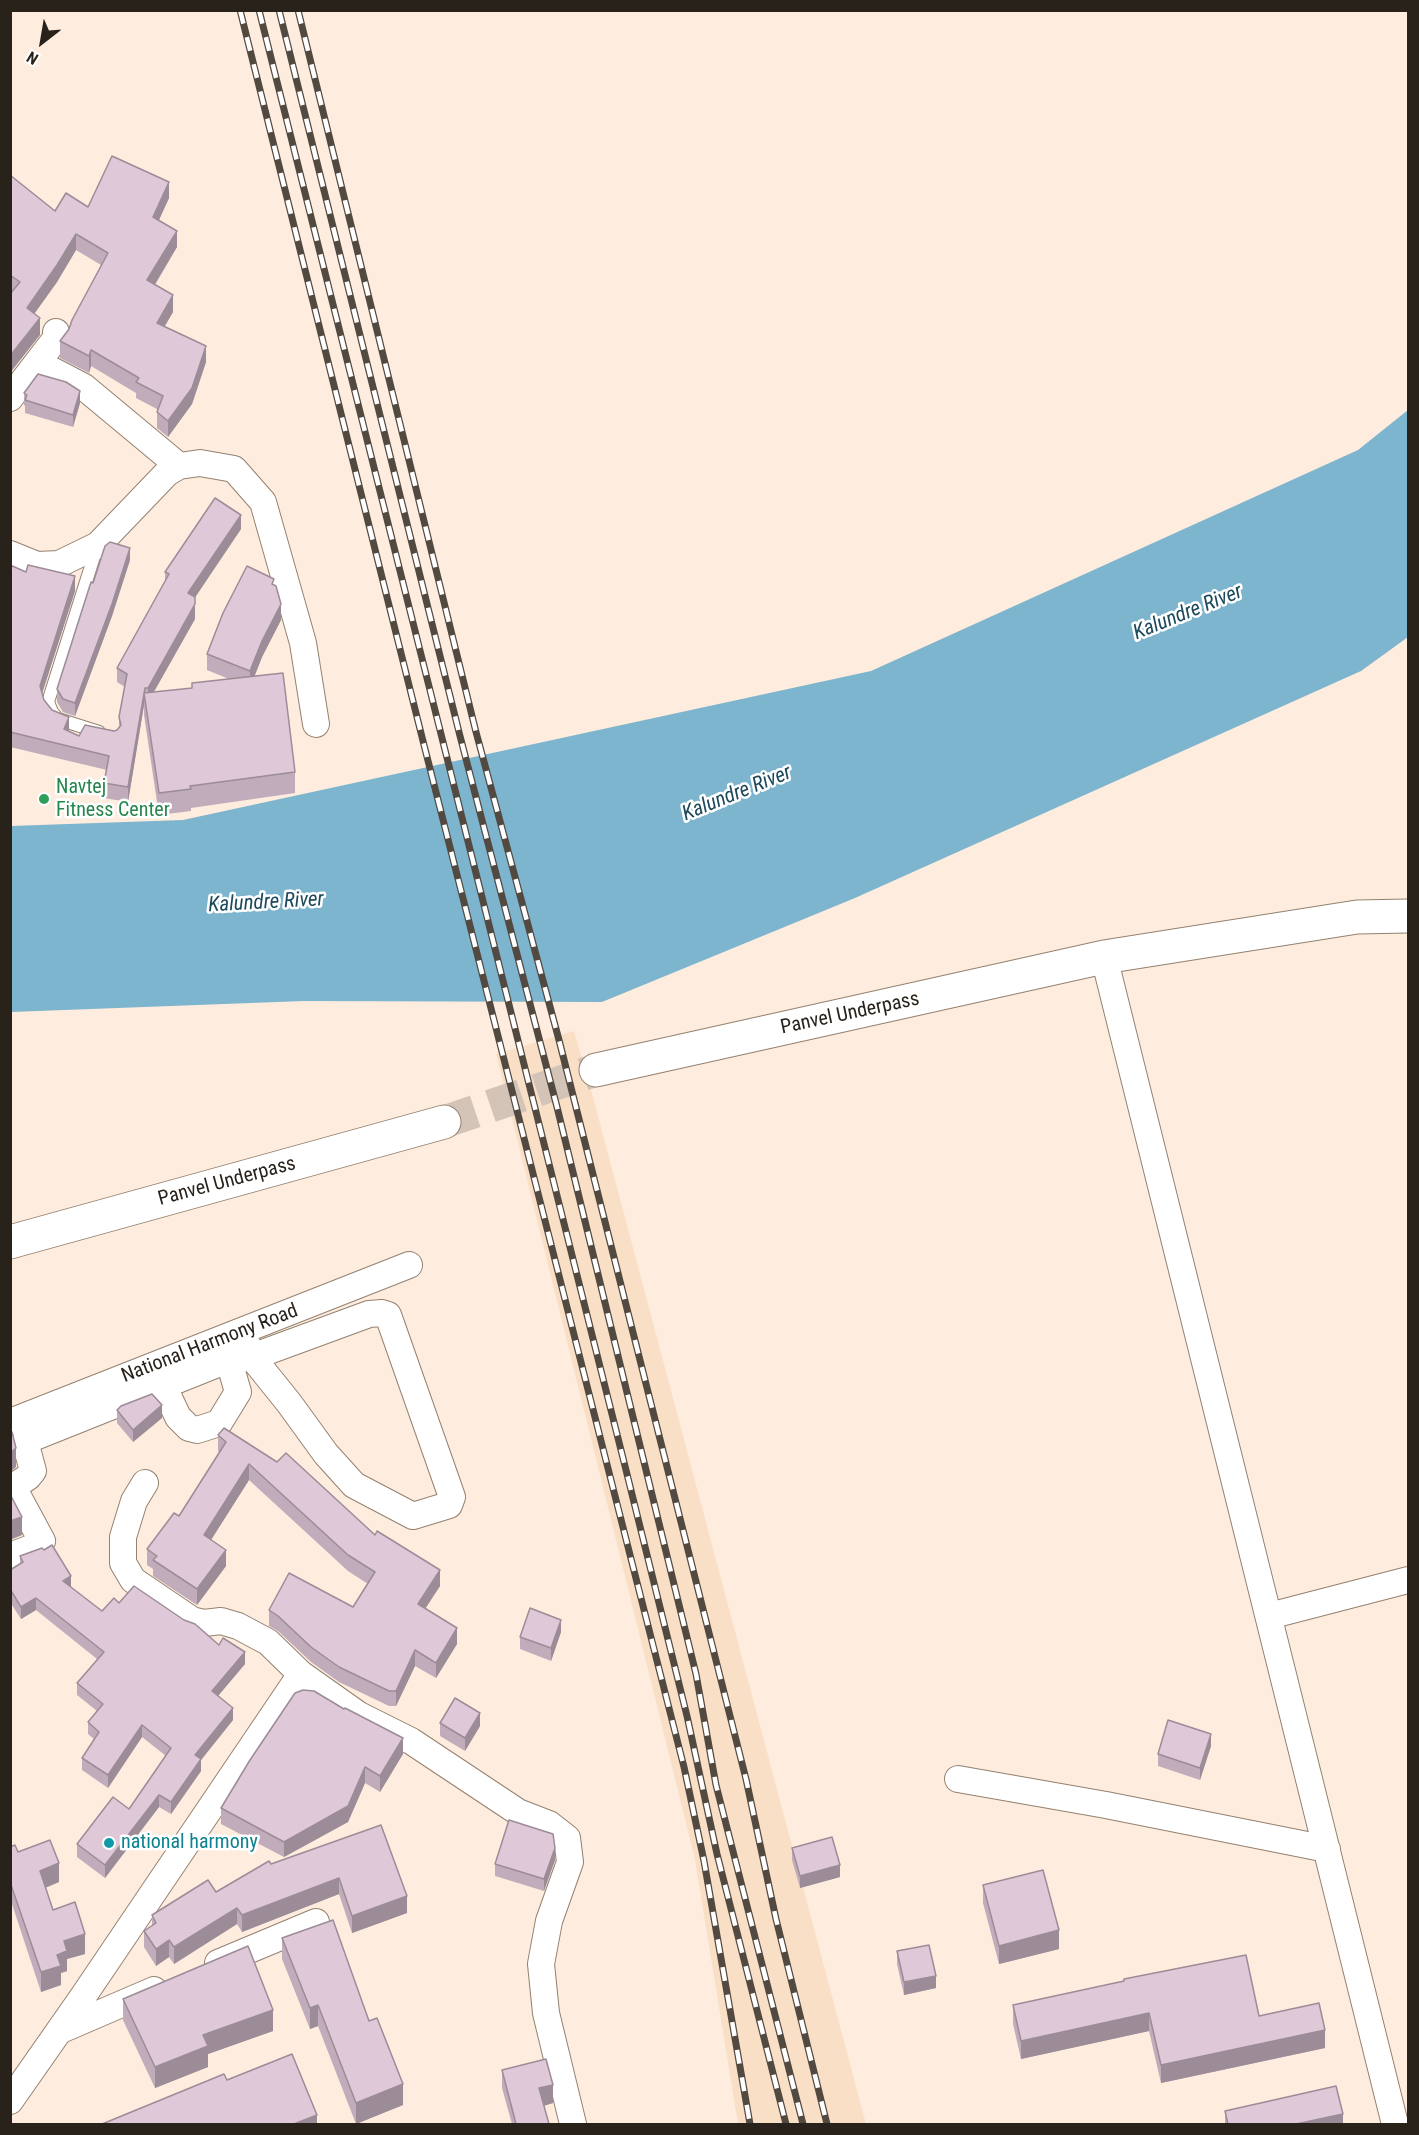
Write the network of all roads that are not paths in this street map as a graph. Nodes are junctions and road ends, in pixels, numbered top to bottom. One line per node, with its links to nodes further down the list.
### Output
1 (56, 332): 2 (street)
2 (38, 363): 3 (street); 4 (street)
3 (10, 398)
4 (179, 466): 5 (street); 7 (street)
5 (98, 546): 6 (street); 8 (lane)
6 (10, 554)
7 (316, 724)
8 (113, 737)
9 (1408, 916): 10 (main road, Panvel Underpass)
10 (1104, 957): 11 (main road, Panvel Underpass); 24 (street)
11 (596, 1070)
12 (444, 1122): 13 (main road, Panvel Underpass)
13 (10, 1242)
14 (409, 1265): 15 (street, National Harmony Road)
15 (358, 1286): 16 (street); 17 (street, National Harmony Road)
16 (369, 1314): 18 (street); 18 (street)
17 (242, 1331): 18 (street); 20 (street, National Harmony Road)
18 (241, 1359): 19 (street); 19 (street)
19 (163, 1385): 20 (street)
20 (16, 1432): 22 (street)
21 (145, 1483): 25 (street)
22 (10, 1557)
23 (1408, 1580): 24 (street)
24 (1269, 1616): 27 (street)
25 (301, 1674): 29 (street); 31 (street)
26 (958, 1779): 27 (street)
27 (1327, 1849): 32 (street)
28 (316, 1922): 29 (street)
29 (60, 2030): 30 (street)
30 (10, 2101)
31 (573, 2124)
32 (1395, 2124)

